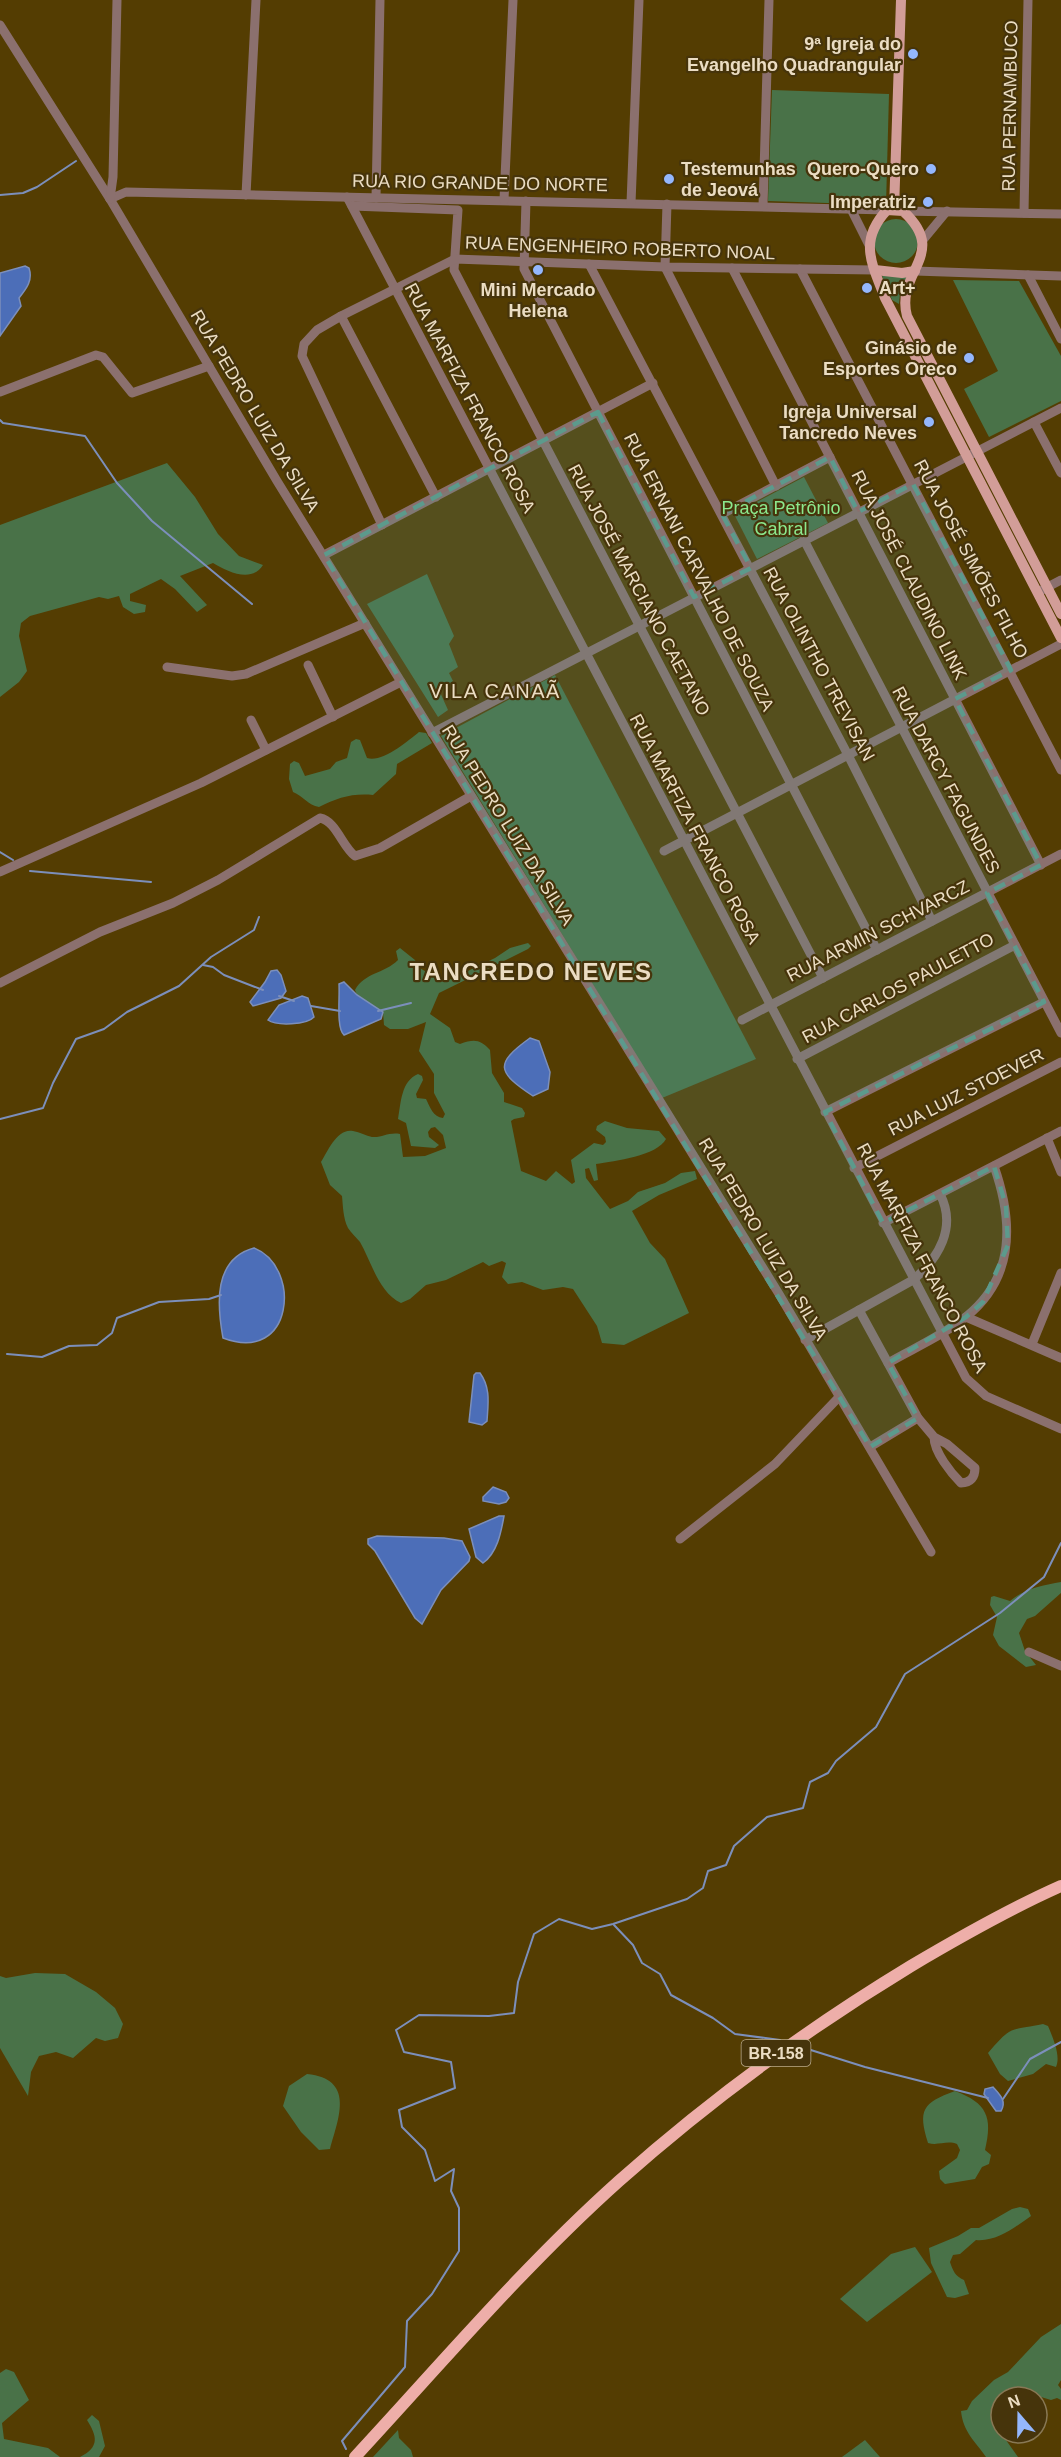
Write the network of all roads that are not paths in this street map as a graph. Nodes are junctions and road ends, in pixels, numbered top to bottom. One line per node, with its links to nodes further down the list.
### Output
1 (117, 0): 12 (street)
2 (256, 0): 10 (street)
3 (380, 0): 11 (street)
4 (513, 0): 13 (street)
5 (639, 0): 16 (street)
6 (769, 0): 18 (street)
7 (901, 0): 20 (main road)
8 (1028, 0): 22 (street, RUA PERNAMBUCO)
9 (0, 25): 12 (street, RUA PEDRO LUIZ DA SILVA)
10 (246, 195): 12 (street, RUA RIO GRANDE DO NORTE); 14 (street, RUA RIO GRANDE DO NORTE)
11 (376, 198): 13 (street, RUA RIO GRANDE DO NORTE); 14 (street, RUA RIO GRANDE DO NORTE)
12 (110, 199): 39 (street, RUA PEDRO LUIZ DA SILVA)
13 (504, 200): 15 (street, RUA RIO GRANDE DO NORTE)
14 (349, 201): 26 (street, RUA JOSÉ MARCIANO CAETANO); 36 (street, RUA MARFIZA FRANCO ROSA)
15 (526, 201): 16 (street, RUA RIO GRANDE DO NORTE); 27 (street, RUA ERNANI CARVALHO DE SOUZA)
16 (632, 203): 17 (street, RUA RIO GRANDE DO NORTE)
17 (667, 204): 18 (street, RUA RIO GRANDE DO NORTE); 29 (street)
18 (763, 207): 19 (street, RUA RIO GRANDE DO NORTE)
19 (851, 209): 20 (street, RUA RIO GRANDE DO NORTE); 25 (street)
20 (894, 210): 21 (street, RUA RIO GRANDE DO NORTE); 24 (main road); 25 (main road)
21 (948, 211): 22 (street, RUA RIO GRANDE DO NORTE); 24 (street)
22 (1024, 213): 23 (street, RUA RIO GRANDE DO NORTE)
23 (1061, 214)
24 (923, 240): 33 (main road)
25 (869, 245): 32 (main road)
26 (455, 260): 27 (street, RUA ENGENHEIRO ROBERTO NOAL); 36 (street, RUA ENGENHEIRO ROBERTO NOAL); 45 (street, RUA JOSÉ MARCIANO CAETANO)
27 (524, 262): 28 (street, RUA ENGENHEIRO ROBERTO NOAL); 43 (street, RUA ERNANI CARVALHO DE SOUZA)
28 (589, 264): 29 (street, RUA ENGENHEIRO ROBERTO NOAL); 40 (street, RUA OLINTHO TREVISAN)
29 (665, 267): 30 (street, RUA ENGENHEIRO ROBERTO NOAL); 52 (street)
30 (732, 268): 31 (street, RUA ENGENHEIRO ROBERTO NOAL); 47 (street, RUA JOSÉ CLAUDINO LINK)
31 (800, 269): 32 (street, RUA ENGENHEIRO ROBERTO NOAL); 51 (street, RUA JOSÉ SIMÕES FILHO)
32 (874, 270): 33 (main road); 48 (main road)
33 (915, 271): 34 (street); 46 (main road)
34 (1028, 275): 35 (street); 38 (street)
35 (1061, 276)
36 (395, 289): 37 (street, RUA ENGENHEIRO ROBERTO NOAL); 49 (street, RUA MARFIZA FRANCO ROSA)
37 (341, 316): 53 (street); 56 (street, RUA ENGENHEIRO ROBERTO NOAL)
38 (1061, 339)
39 (209, 366): 41 (street); 58 (street, RUA PEDRO LUIZ DA SILVA)
40 (653, 383): 43 (street); 55 (street, RUA OLINTHO TREVISAN)
41 (0, 392)
42 (1061, 408): 44 (street)
43 (598, 412): 45 (street); 62 (street, RUA ERNANI CARVALHO DE SOUZA)
44 (1034, 422): 46 (street); 50 (street)
45 (543, 441): 49 (street); 65 (street, RUA JOSÉ MARCIANO CAETANO)
46 (977, 451): 48 (street); 61 (main road)
47 (830, 457): 52 (street); 54 (street, RUA JOSÉ CLAUDINO LINK)
48 (966, 457): 51 (street); 61 (main road)
49 (489, 469): 53 (street); 68 (street, RUA MARFIZA FRANCO ROSA)
50 (1061, 473)
51 (913, 484): 54 (street); 71 (street, RUA JOSÉ SIMÕES FILHO)
52 (776, 486): 55 (street)
53 (436, 497): 56 (street)
54 (858, 512): 57 (street); 73 (street, RUA JOSÉ CLAUDINO LINK)
55 (722, 514): 59 (street, RUA OLINTHO TREVISAN)
56 (382, 525): 58 (street)
57 (804, 540): 59 (street); 76 (street, RUA DARCY FAGUNDES)
58 (324, 555): 64 (street, RUA PEDRO LUIZ DA SILVA)
59 (750, 568): 62 (street); 79 (street, RUA OLINTHO TREVISAN)
60 (1061, 580): 61 (street)
61 (1042, 590): 63 (main road); 66 (main road)
62 (694, 597): 65 (street); 81 (street, RUA ERNANI CARVALHO DE SOUZA)
63 (1061, 614)
64 (365, 623): 70 (street); 72 (street, RUA PEDRO LUIZ DA SILVA)
65 (639, 625): 68 (street); 83 (street, RUA JOSÉ MARCIANO CAETANO)
66 (1061, 638)
67 (1061, 644): 71 (street)
68 (585, 653): 77 (street); 84 (street, RUA MARFIZA FRANCO ROSA)
69 (308, 665): 74 (street)
70 (167, 668)
71 (1011, 670): 73 (street); 80 (street, RUA JOSÉ SIMÕES FILHO)
72 (401, 682): 74 (street); 77 (street, RUA PEDRO LUIZ DA SILVA)
73 (955, 699): 76 (street); 87 (street, RUA JOSÉ CLAUDINO LINK)
74 (333, 717): 78 (street)
75 (251, 720): 78 (street)
76 (900, 728): 79 (street); 89 (street, RUA DARCY FAGUNDES)
77 (432, 733): 82 (street, RUA PEDRO LUIZ DA SILVA)
78 (266, 750): 88 (street)
79 (848, 755): 81 (street); 90 (street, RUA OLINTHO TREVISAN)
80 (1061, 770)
81 (791, 785): 83 (street); 92 (street, RUA ERNANI CARVALHO DE SOUZA)
82 (471, 796): 94 (street); 114 (street, RUA PEDRO LUIZ DA SILVA)
83 (737, 813): 84 (street); 93 (street, RUA JOSÉ MARCIANO CAETANO)
84 (683, 841): 85 (street); 96 (street, RUA MARFIZA FRANCO ROSA)
85 (664, 852)
86 (1061, 854): 87 (street, RUA ARMIN SCHVARCZ)
87 (1041, 865): 89 (street, RUA ARMIN SCHVARCZ)
88 (0, 872)
89 (987, 893): 90 (street, RUA ARMIN SCHVARCZ); 91 (street, RUA DARCY FAGUNDES)
90 (932, 921): 92 (street, RUA ARMIN SCHVARCZ)
91 (1015, 945): 95 (street, RUA DARCY FAGUNDES); 99 (street, RUA CARLOS PAULETTO)
92 (877, 950): 93 (street, RUA ARMIN SCHVARCZ)
93 (823, 978): 96 (street, RUA ARMIN SCHVARCZ)
94 (0, 983)
95 (1044, 1002): 98 (street, RUA DARCY FAGUNDES); 101 (street)
96 (769, 1006): 97 (street, RUA ARMIN SCHVARCZ); 99 (street, RUA MARFIZA FRANCO ROSA)
97 (742, 1020)
98 (1061, 1033)
99 (797, 1059): 101 (street, RUA MARFIZA FRANCO ROSA)
100 (1061, 1062): 105 (street, RUA LUIZ STOEVER)
101 (825, 1112): 105 (street, RUA MARFIZA FRANCO ROSA)
102 (1061, 1131): 103 (street)
103 (1047, 1138): 104 (street); 106 (street)
104 (994, 1166): 107 (street); 112 (street)
105 (854, 1168): 108 (street, RUA MARFIZA FRANCO ROSA)
106 (1061, 1172)
107 (940, 1194): 108 (street); 110 (street)
108 (883, 1223): 110 (street, RUA MARFIZA FRANCO ROSA)
109 (1061, 1273): 115 (street)
110 (913, 1280): 111 (street); 113 (street, RUA MARFIZA FRANCO ROSA)
111 (859, 1310): 114 (street); 117 (street)
112 (966, 1317): 113 (street); 115 (street)
113 (942, 1332): 117 (street); 120 (street, RUA MARFIZA FRANCO ROSA)
114 (805, 1340): 118 (street, RUA PEDRO LUIZ DA SILVA)
115 (1032, 1344): 116 (street)
116 (1061, 1358)
117 (888, 1362): 119 (street)
118 (839, 1397): 122 (street, RUA PEDRO LUIZ DA SILVA); 123 (street)
119 (918, 1418): 121 (street); 122 (street)
120 (1061, 1428)
121 (934, 1437): 121 (street)
122 (870, 1447): 124 (street, RUA PEDRO LUIZ DA SILVA)
123 (680, 1539)
124 (931, 1552)
125 (1029, 1653): 126 (street)
126 (1061, 1665)
127 (1061, 1886): 128 (highway, BR-158)
128 (355, 2457)

